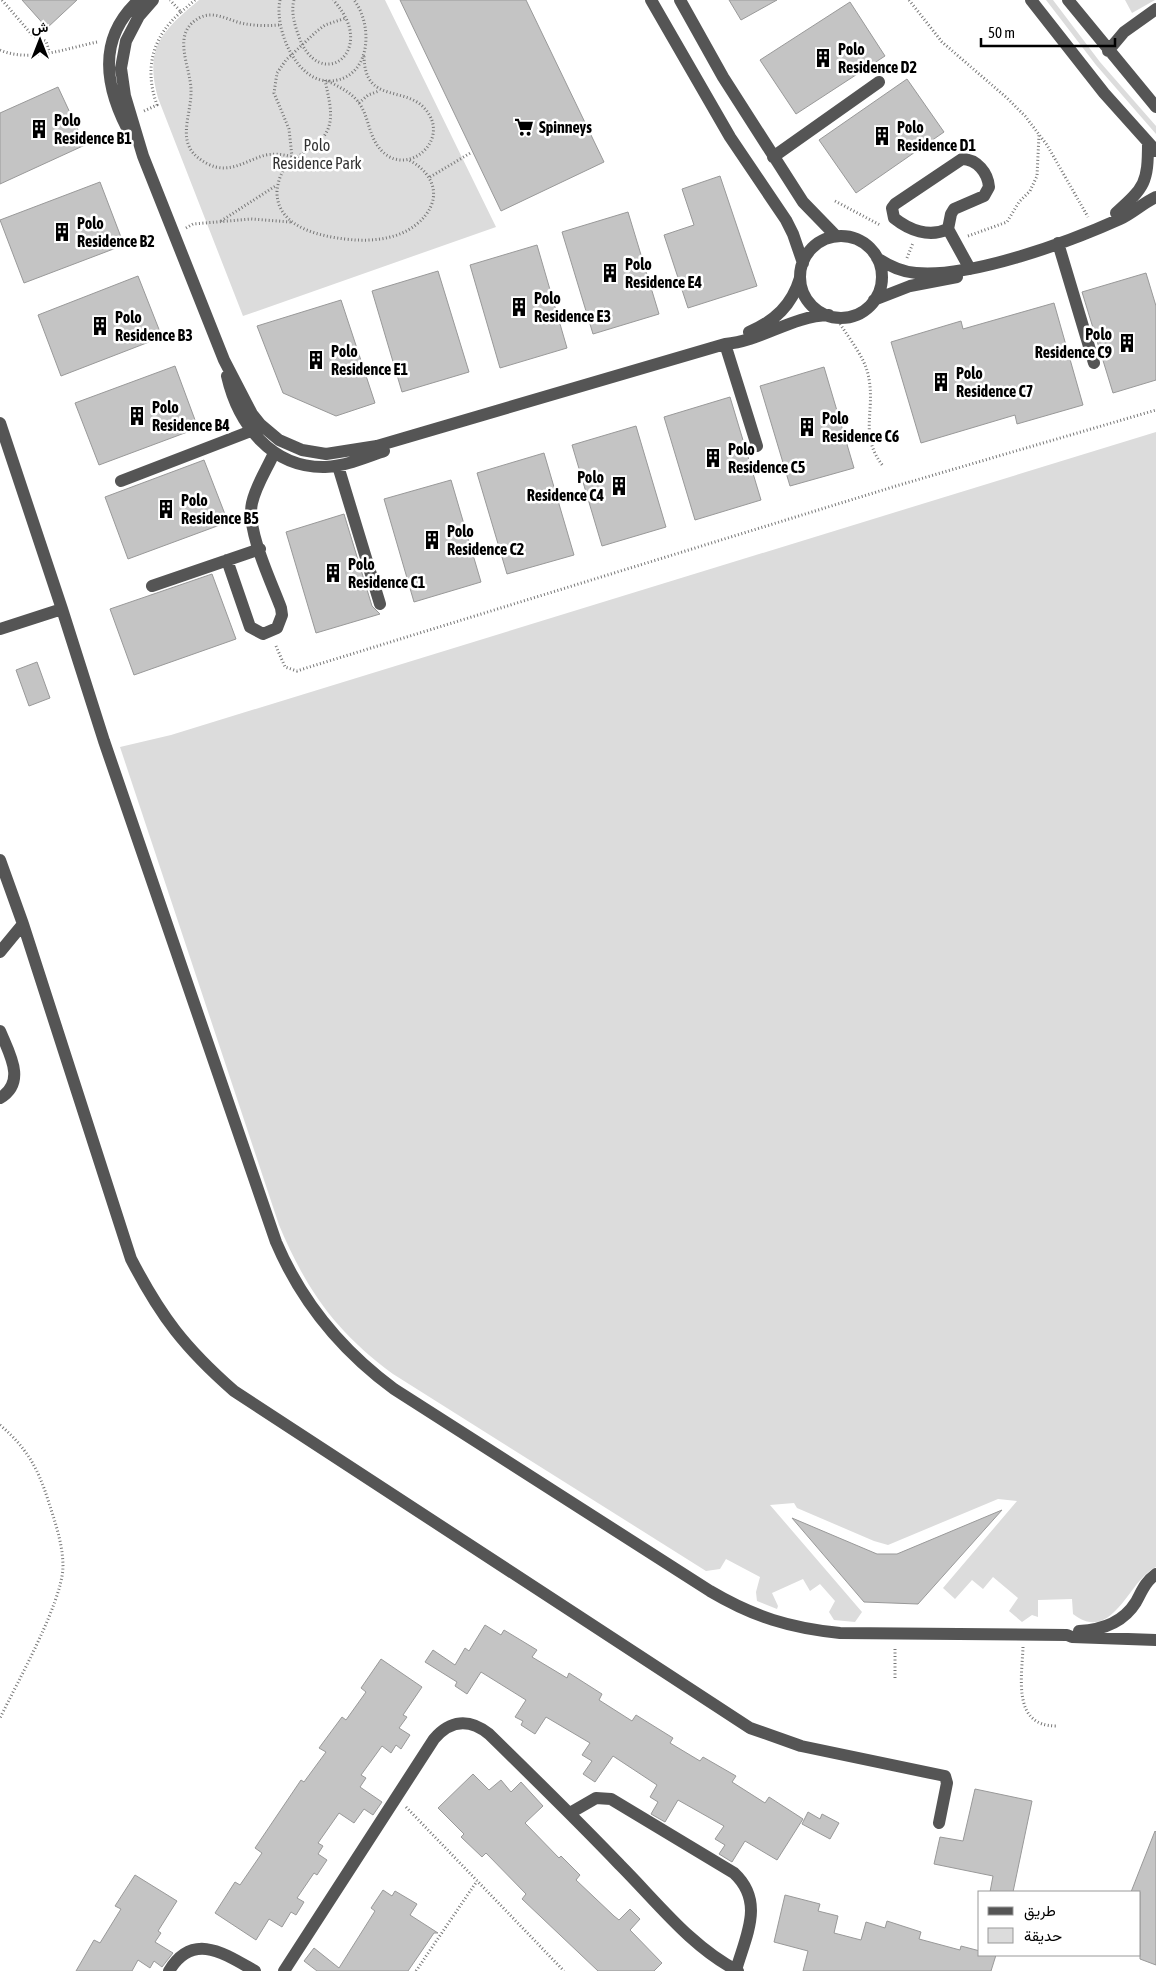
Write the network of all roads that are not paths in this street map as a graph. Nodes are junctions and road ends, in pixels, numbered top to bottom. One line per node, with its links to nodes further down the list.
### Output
1 (139, 0): 12 (street)
2 (153, 0): 12 (street)
3 (651, 0): 20 (street)
4 (680, 0): 13 (street)
5 (1031, 0): 11 (street)
6 (1071, 0): 8 (street)
7 (1156, 9): 8 (street)
8 (1108, 52): 10 (street)
9 (879, 82): 13 (street)
10 (1156, 107)
11 (1152, 147): 15 (street)
12 (143, 156): 26 (street)
13 (773, 157): 17 (street)
14 (1156, 197): 15 (street)
15 (1100, 226): 18 (street)
16 (948, 229): 16 (street); 21 (street)
17 (836, 236): 19 (street); 20 (street)
18 (1058, 243): 21 (street); 27 (street)
19 (877, 258): 21 (street); 23 (street)
20 (803, 264): 22 (street)
21 (970, 269): 23 (street)
22 (800, 278): 24 (street); 25 (street)
23 (874, 300): 24 (street)
24 (832, 316): 25 (street)
25 (725, 344): 30 (street); 31 (street)
26 (224, 360): 29 (street); 30 (street)
27 (1094, 363)
28 (0, 423): 39 (street)
29 (251, 432): 32 (street); 34 (street)
30 (420, 434): 33 (street)
31 (757, 446)
32 (274, 453): 33 (street); 35 (street)
33 (338, 466): 38 (street)
34 (121, 481)
35 (260, 549): 36 (street); 36 (street)
36 (227, 560): 37 (street)
37 (152, 586)
38 (380, 604)
39 (62, 609): 40 (street); 47 (street)
40 (0, 629)
41 (0, 860): 42 (street)
42 (23, 924): 43 (street); 50 (street)
43 (0, 952)
44 (0, 1030): 45 (street)
45 (0, 1098)
46 (1156, 1574): 47 (street)
47 (1067, 1635): 48 (street)
48 (1156, 1640)
49 (570, 1813): 51 (street); 51 (street); 54 (street)
50 (939, 1823)
51 (737, 1970)
52 (169, 1971): 53 (street)
53 (255, 1971)
54 (284, 1971)

